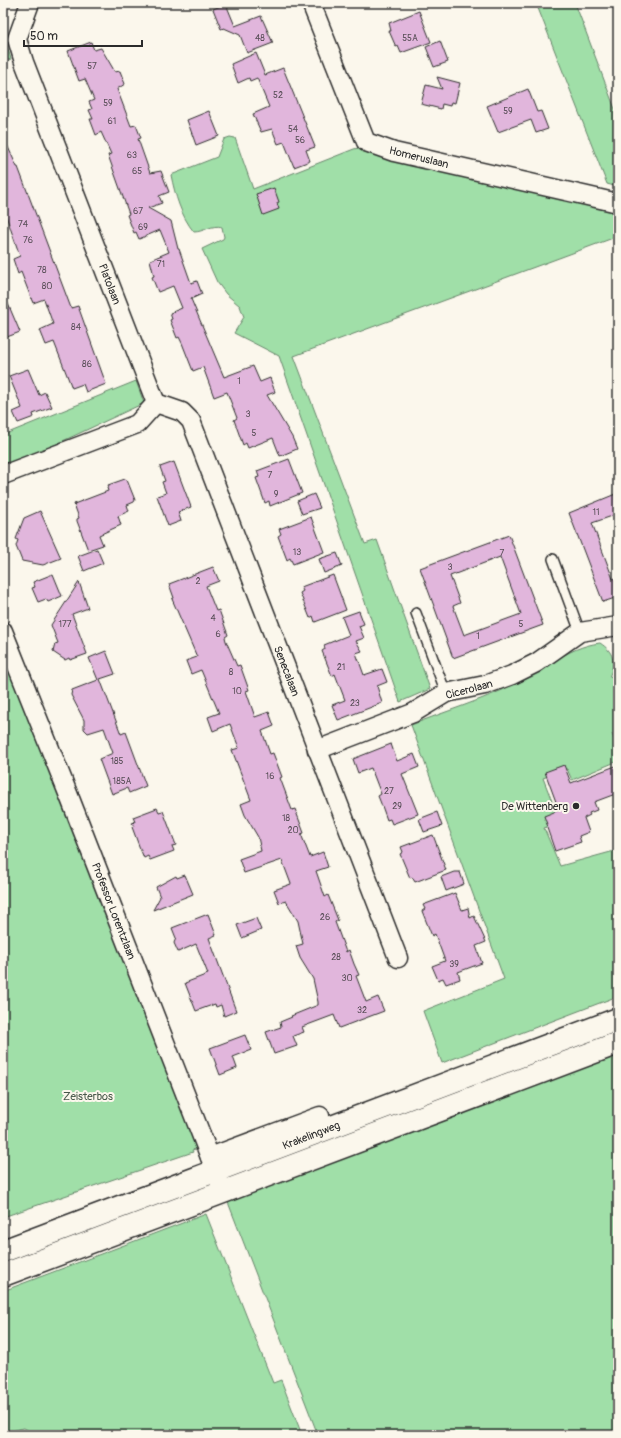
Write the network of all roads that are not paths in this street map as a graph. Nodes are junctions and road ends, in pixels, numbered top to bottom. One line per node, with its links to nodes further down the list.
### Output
1 (30, 3): 4 (street, Platolaan)
2 (311, 3): 3 (street, Homeruslaan)
3 (618, 202)
4 (156, 403): 5 (street); 12 (street, Senecalaan)
5 (3, 475)
6 (553, 559): 10 (lane)
7 (416, 613): 11 (lane)
8 (618, 626): 10 (street, Cicerolaan)
9 (3, 631): 17 (street, Professor Lorentzlaan)
10 (580, 632): 11 (street, Cicerolaan)
11 (446, 693): 12 (street, Cicerolaan)
12 (317, 750): 13 (street, Senecalaan)
13 (398, 958)
14 (618, 1019): 17 (main road, Krakelingweg)
15 (618, 1044): 17 (main road, Krakelingweg)
16 (320, 1116): 17 (street, Krakelingweg)
17 (216, 1173): 18 (main road, Krakelingweg); 19 (main road, Krakelingweg)
18 (3, 1251)
19 (3, 1275)

